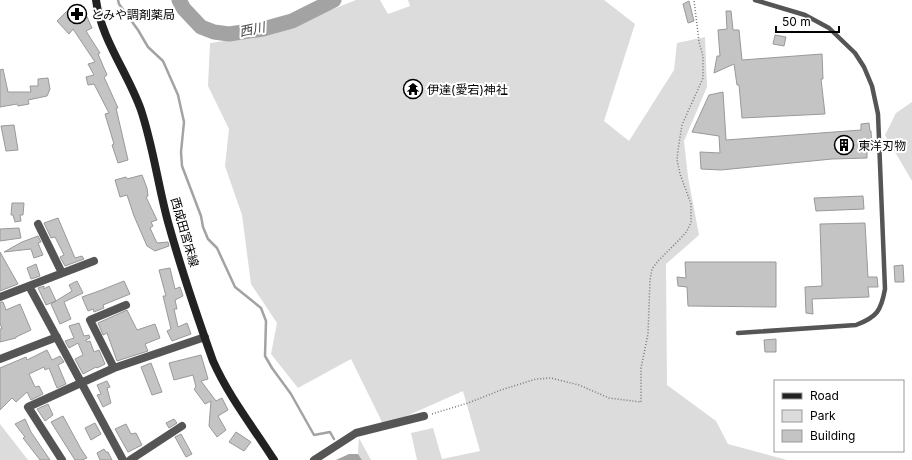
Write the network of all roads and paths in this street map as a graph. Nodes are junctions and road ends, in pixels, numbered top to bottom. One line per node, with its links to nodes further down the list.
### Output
1 (96, 0): 11 (main road, 西成田宮床線)
2 (694, 0): 16 (path)
3 (756, 0): 10 (lane)
4 (38, 224): 6 (street)
5 (94, 261): 6 (street)
6 (62, 273): 7 (street)
7 (29, 286): 8 (street); 12 (street)
8 (0, 297)
9 (126, 305): 14 (street)
10 (738, 332)
11 (205, 337): 14 (street); 21 (main road, 西成田宮床線)
12 (57, 338): 13 (street); 15 (street)
13 (0, 359)
14 (114, 368): 15 (street)
15 (81, 383): 18 (street); 19 (street)
16 (424, 416): 22 (street)
17 (182, 426): 20 (street)
18 (62, 460)
19 (123, 460)
20 (130, 460)
21 (274, 460)
22 (314, 460)

